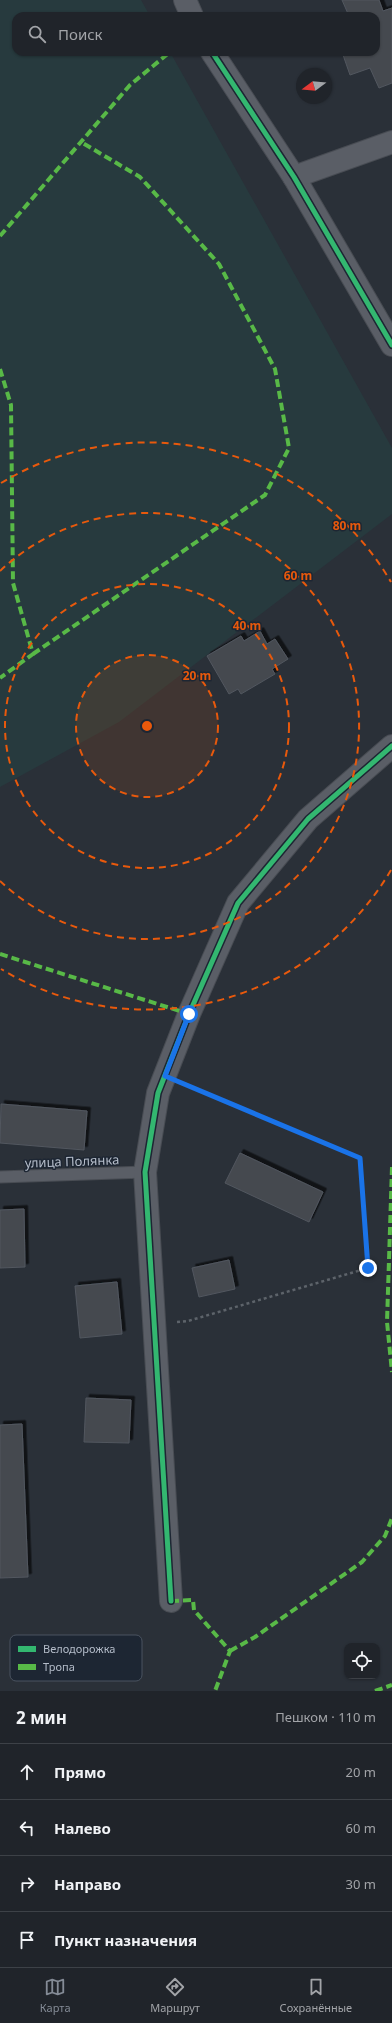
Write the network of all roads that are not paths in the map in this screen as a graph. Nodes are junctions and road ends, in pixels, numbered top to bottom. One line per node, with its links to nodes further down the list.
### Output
1 (185, 0): 2 (street)
2 (190, 12)
3 (215, 56): 5 (street)
4 (392, 142): 5 (street)
5 (294, 177): 6 (street)
6 (392, 345)
7 (392, 746): 8 (street)
8 (145, 1172): 9 (lane, улица Полянка); 10 (street)
9 (0, 1177)
10 (170, 1602)

